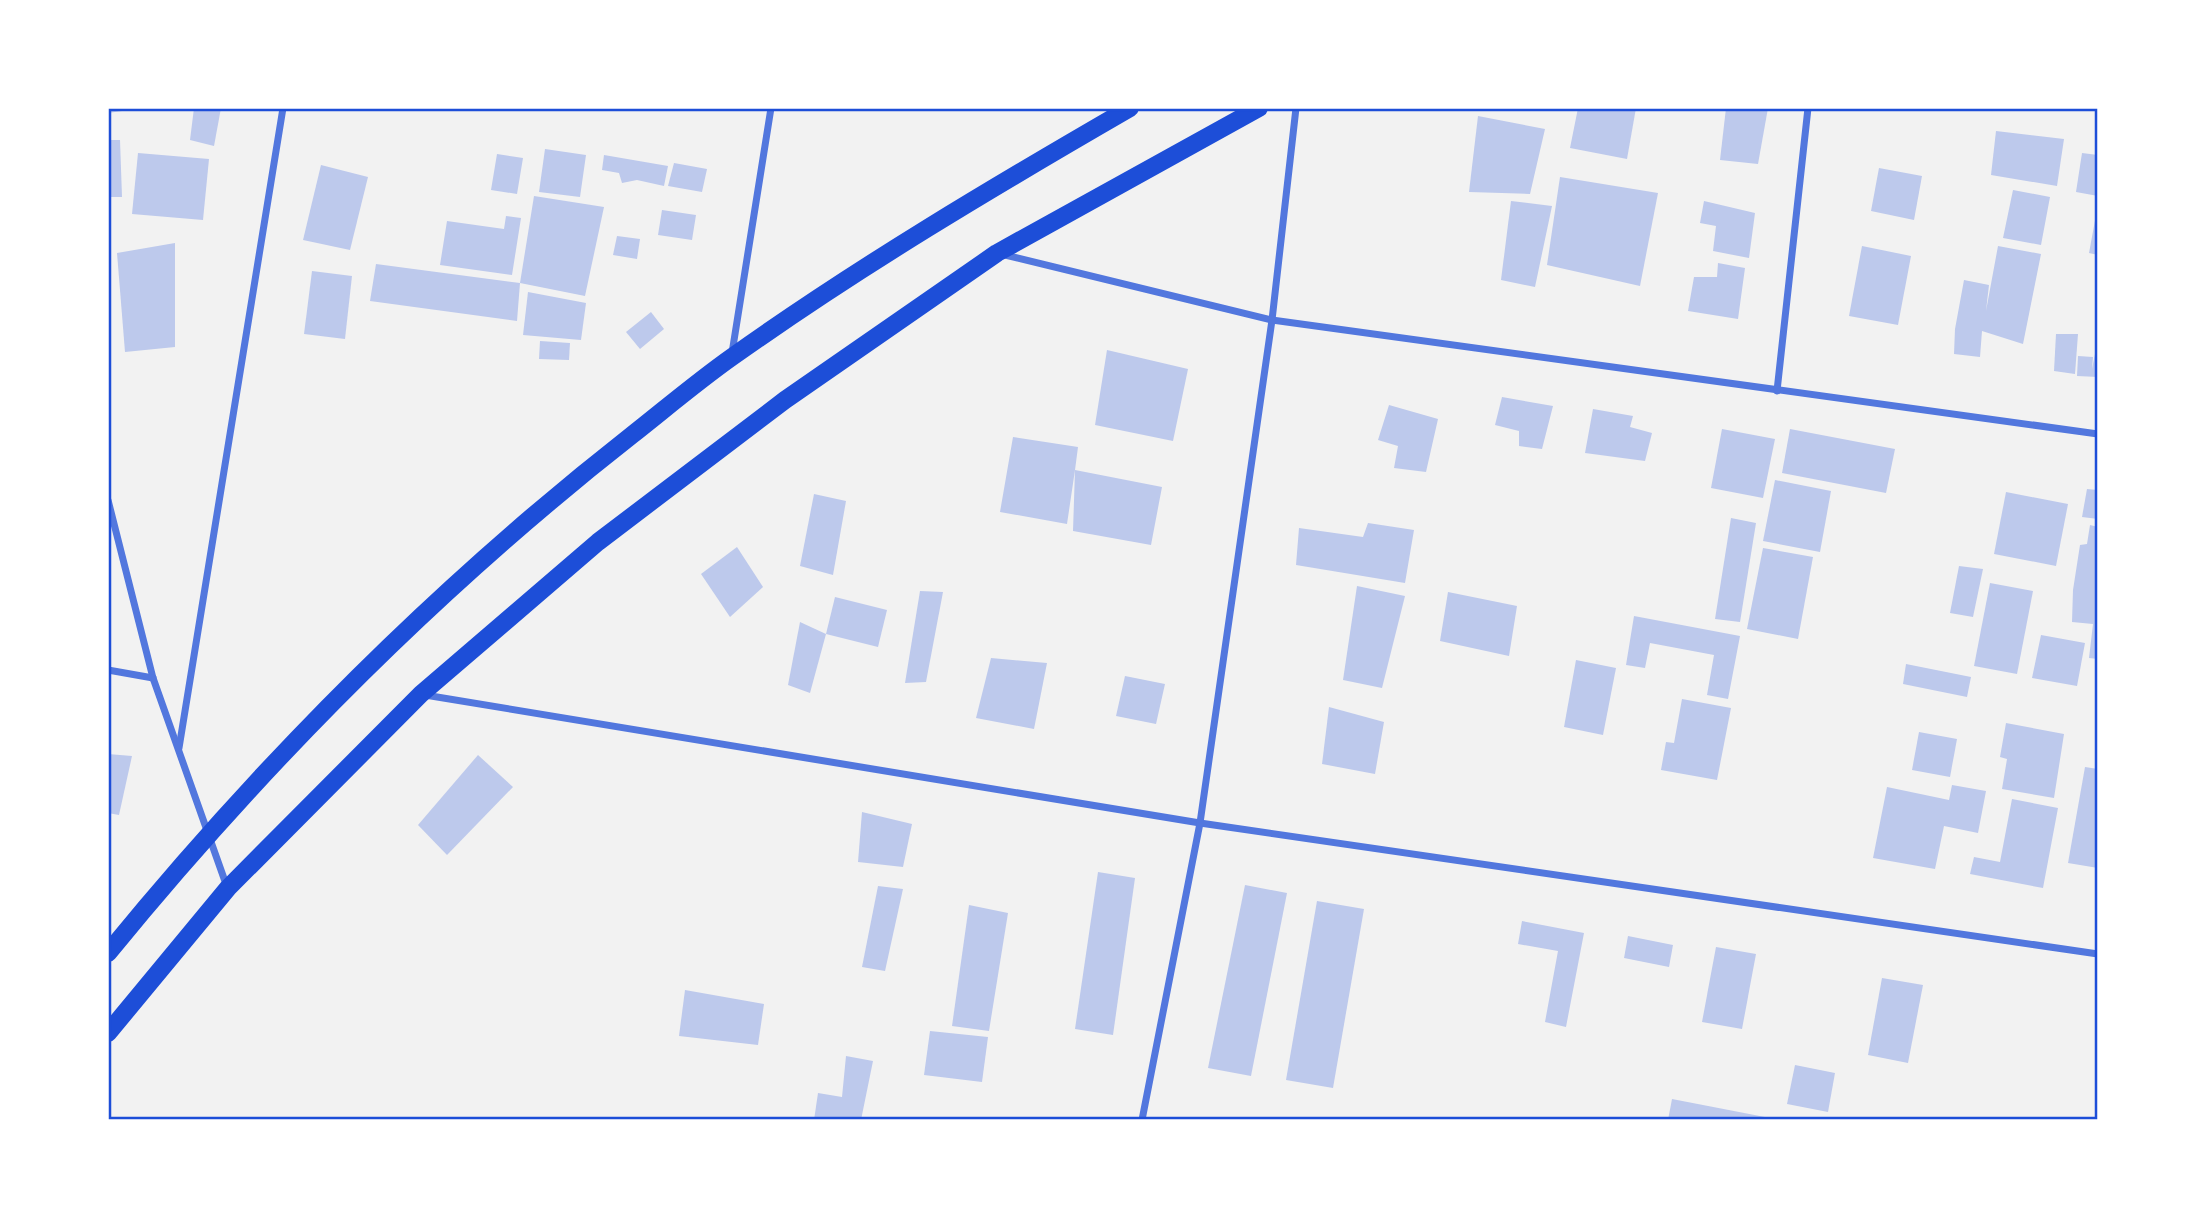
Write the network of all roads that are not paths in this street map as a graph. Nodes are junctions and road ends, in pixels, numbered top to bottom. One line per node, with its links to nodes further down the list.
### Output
1 (283, 108): 16 (street)
2 (771, 108): 9 (street)
3 (1130, 108): 9 (main road)
4 (1259, 108): 7 (main road)
5 (1296, 108): 8 (street)
6 (1808, 108): 10 (street)
7 (997, 253): 8 (street); 15 (main road)
8 (1272, 320): 10 (street); 17 (street)
9 (731, 357): 18 (main road)
10 (1777, 391): 11 (street)
11 (2098, 434)
12 (108, 500): 14 (street)
13 (108, 670): 14 (street)
14 (153, 678): 16 (street)
15 (421, 694): 17 (street); 19 (main road)
16 (179, 748): 18 (street)
17 (1200, 823): 21 (street); 23 (street)
18 (206, 834): 19 (street); 20 (main road)
19 (228, 888): 22 (main road)
20 (108, 953)
21 (2098, 954)
22 (108, 1033)
23 (1142, 1119)

